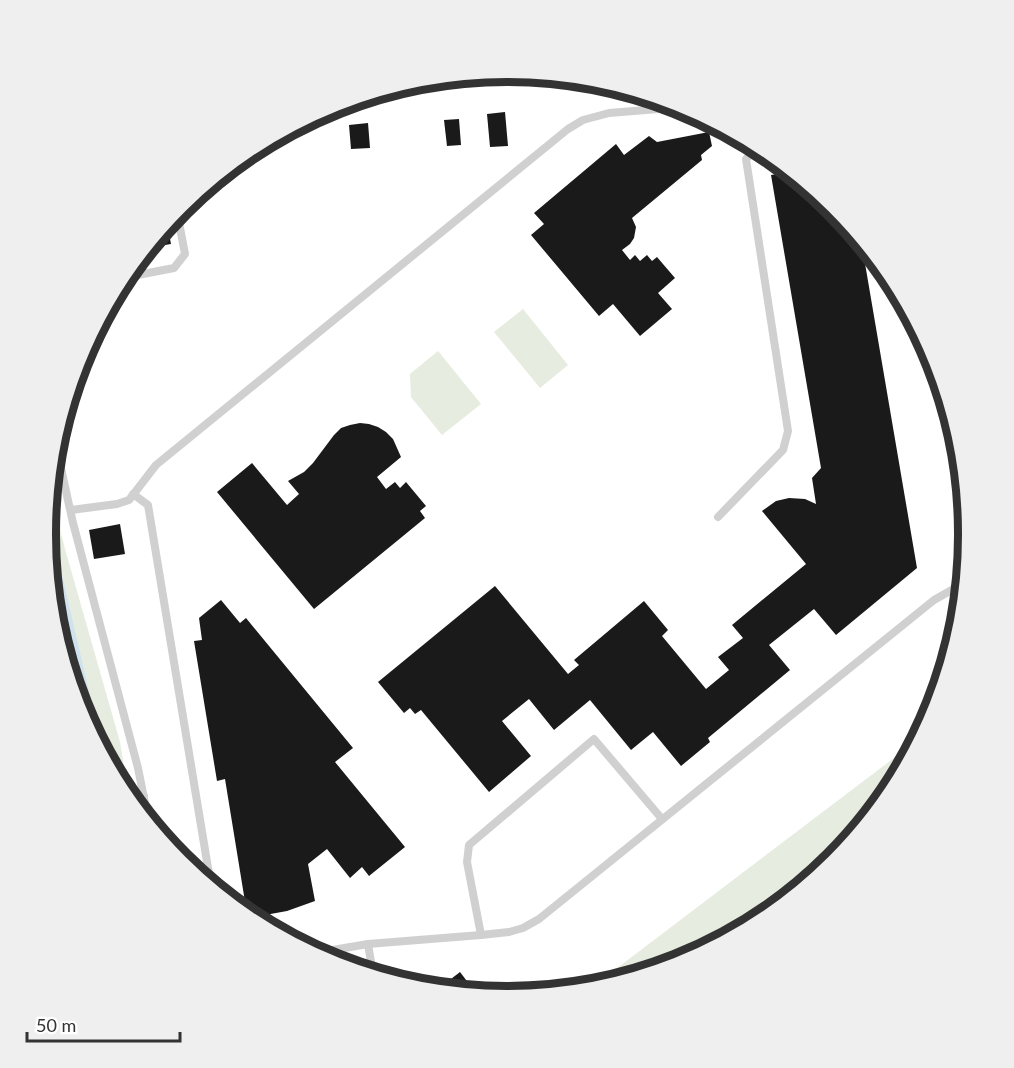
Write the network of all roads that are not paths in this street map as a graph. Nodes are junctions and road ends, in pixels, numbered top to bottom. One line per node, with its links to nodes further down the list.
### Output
1 (659, 109): 6 (lane)
2 (751, 154): 8 (lane)
3 (179, 224): 4 (lane)
4 (138, 275)
5 (61, 465): 7 (lane)
6 (134, 494): 7 (lane); 14 (lane)
7 (71, 510): 10 (lane)
8 (718, 517)
9 (956, 588): 13 (lane)
10 (144, 796): 11 (lane); 12 (lane)
11 (140, 797)
12 (146, 804)
13 (662, 819): 15 (lane); 15 (lane)
14 (209, 873)
15 (481, 935): 16 (lane)
16 (368, 944): 17 (lane); 18 (lane)
17 (332, 950)
18 (371, 965)

